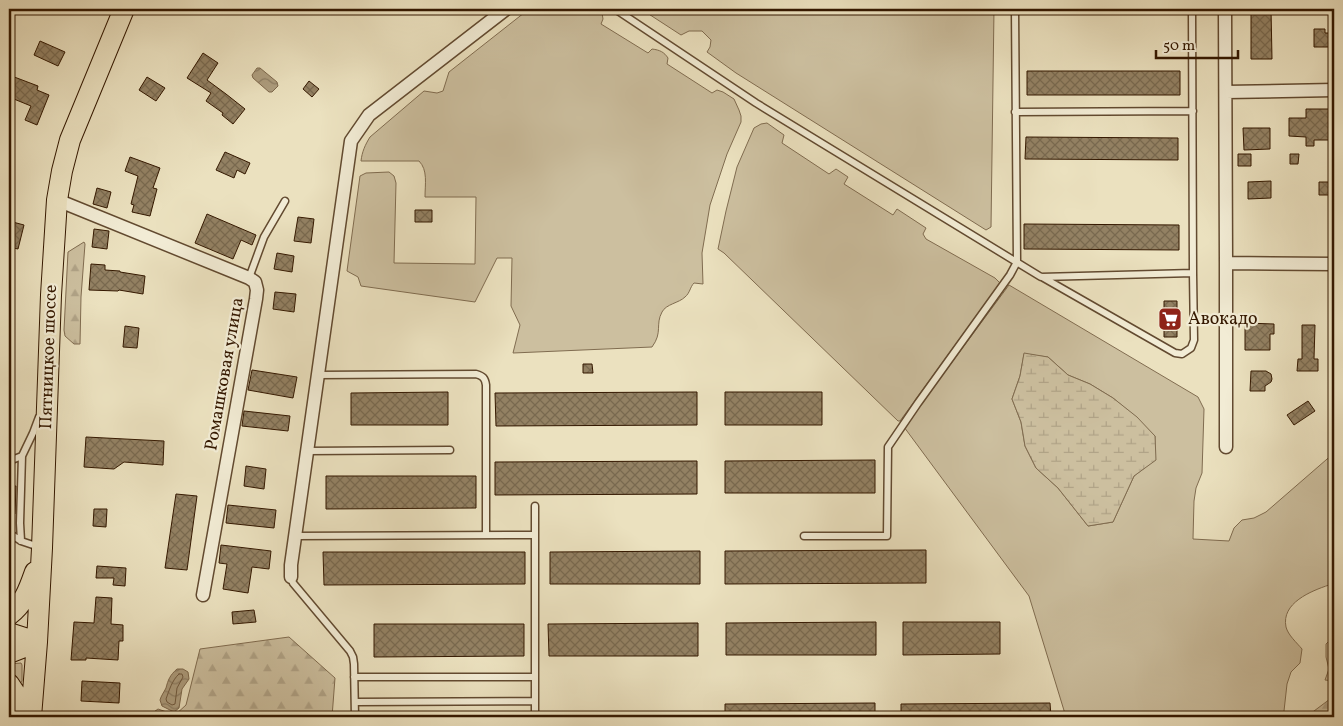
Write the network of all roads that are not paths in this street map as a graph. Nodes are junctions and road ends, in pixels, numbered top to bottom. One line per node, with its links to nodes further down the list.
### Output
1 (124, 9): 11 (main road, Пятницкое шоссе)
2 (506, 9): 19 (street)
3 (615, 9): 13 (lane)
4 (1015, 9): 10 (lane)
5 (1192, 9): 9 (lane)
6 (1225, 9): 8 (street)
7 (1334, 90): 8 (street)
8 (1226, 92): 14 (street)
9 (1193, 111): 10 (lane); 16 (lane)
10 (1015, 112): 13 (lane)
11 (57, 200): 18 (street, Ромашковая улица); 20 (main road, Пятницкое шоссе)
12 (285, 201): 18 (lane)
13 (1016, 262): 17 (lane); 31 (lane)
14 (1226, 263): 15 (street); 21 (street)
15 (1334, 264)
16 (1193, 273): 17 (lane); 17 (lane)
17 (1041, 277)
18 (249, 278): 35 (street, Ромашковая улица)
19 (318, 375): 23 (street); 28 (lane)
20 (47, 395): 24 (lane); 33 (main road, Пятницкое шоссе)
21 (1226, 447)
22 (450, 450): 23 (lane)
23 (307, 451): 30 (street)
24 (22, 456): 25 (lane); 32 (lane)
25 (9, 461)
26 (535, 506): 29 (lane)
27 (9, 533): 32 (lane)
28 (486, 535): 29 (lane); 30 (lane)
29 (535, 535): 41 (lane)
30 (295, 536): 34 (street)
31 (804, 536)
32 (21, 541): 33 (lane)
33 (42, 548): 36 (main road); 38 (main road, Пятницкое шоссе)
34 (291, 577): 40 (lane)
35 (203, 595)
36 (9, 616)
37 (9, 633): 38 (main road)
38 (37, 642): 39 (main road); 46 (main road, Пятницкое шоссе)
39 (9, 653)
40 (354, 677): 41 (lane); 44 (lane)
41 (535, 677): 43 (lane)
42 (9, 684): 45 (main road)
43 (535, 701): 44 (lane); 48 (lane)
44 (354, 702): 47 (lane)
45 (23, 717)
46 (31, 717)
47 (355, 717)
48 (536, 717)

